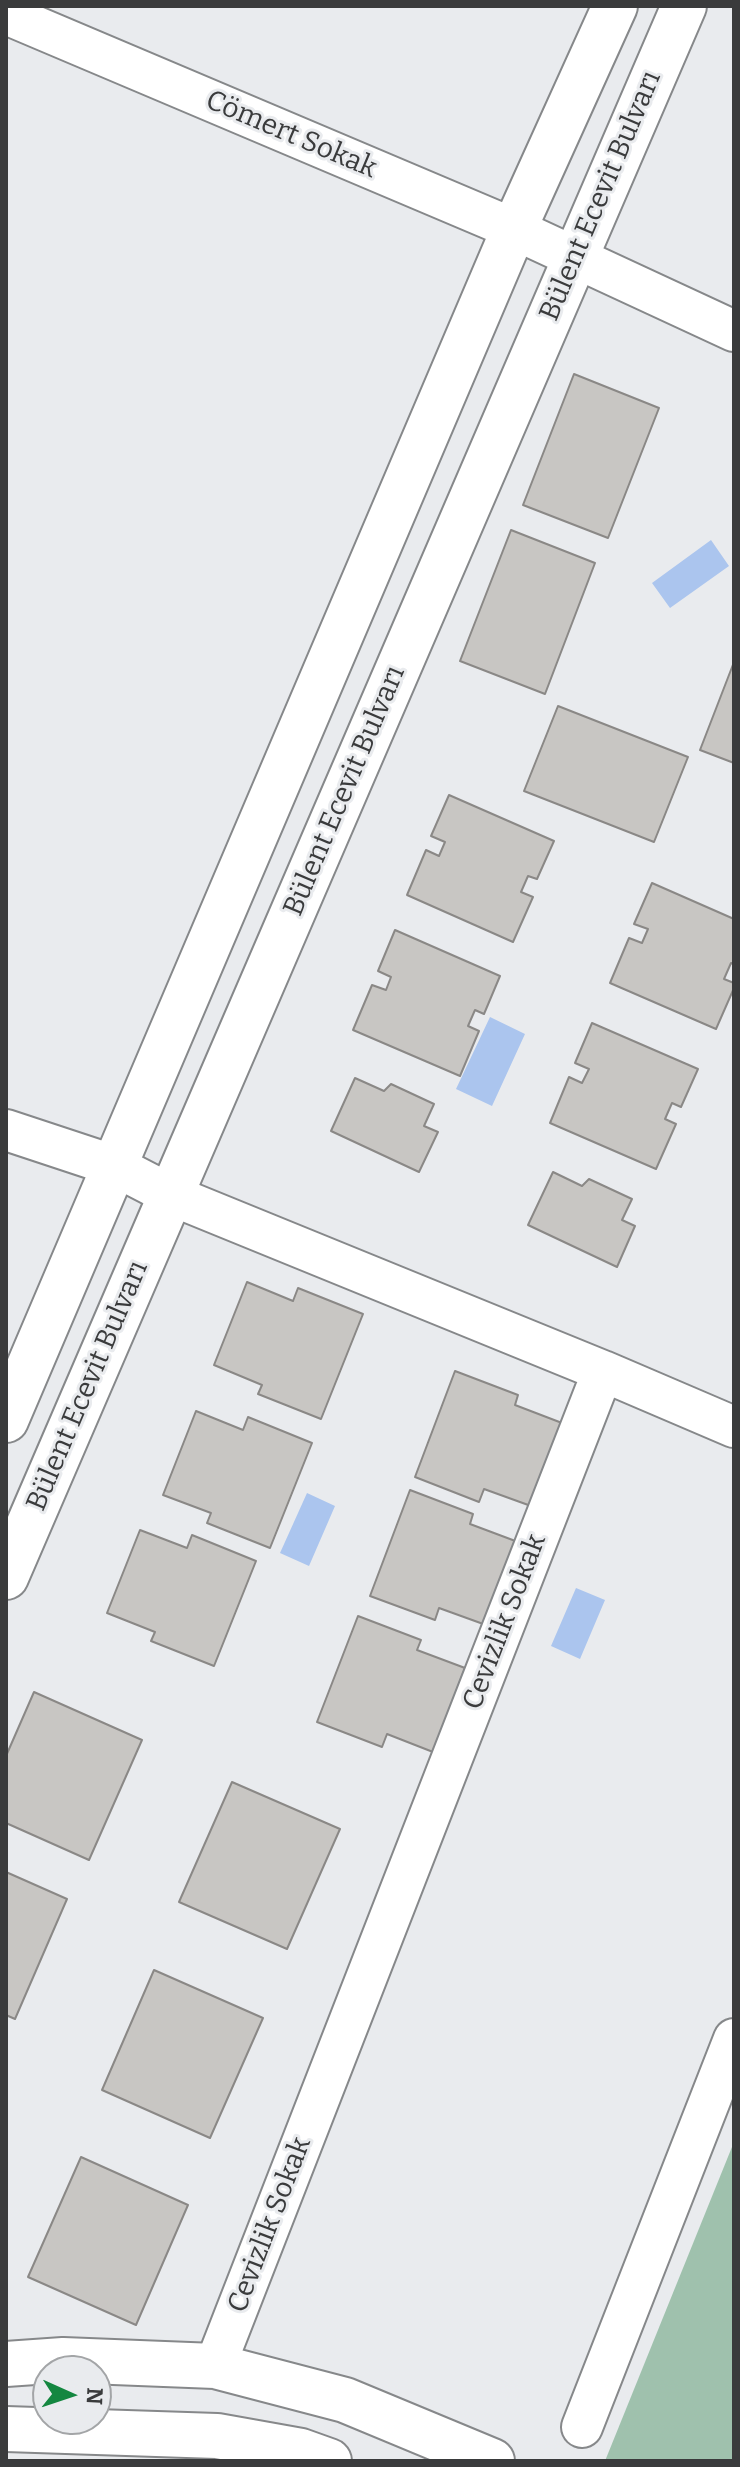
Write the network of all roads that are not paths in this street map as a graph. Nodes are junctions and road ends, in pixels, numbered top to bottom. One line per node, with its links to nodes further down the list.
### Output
1 (615, 6): 4 (main road)
2 (684, 6): 5 (main road, Bülent Ecevit Bulvarı)
3 (6, 14): 4 (street, Cömert Sokak)
4 (514, 229): 5 (street, Cömert Sokak); 8 (main road)
5 (575, 257): 6 (street, Cömert Sokak); 9 (main road, Bülent Ecevit Bulvarı)
6 (734, 331)
7 (6, 1130): 8 (street)
8 (115, 1166): 9 (street); 11 (main road)
9 (171, 1195): 10 (street); 13 (main road, Bülent Ecevit Bulvarı)
10 (603, 1371): 12 (street); 16 (street, Cevizlik Sokak)
11 (6, 1420)
12 (734, 1427)
13 (6, 1577)
14 (734, 2039): 17 (street)
15 (6, 2364): 16 (main road)
16 (215, 2366): 20 (main road)
17 (582, 2427)
18 (6, 2429): 19 (main road)
19 (329, 2461)
20 (492, 2461)

